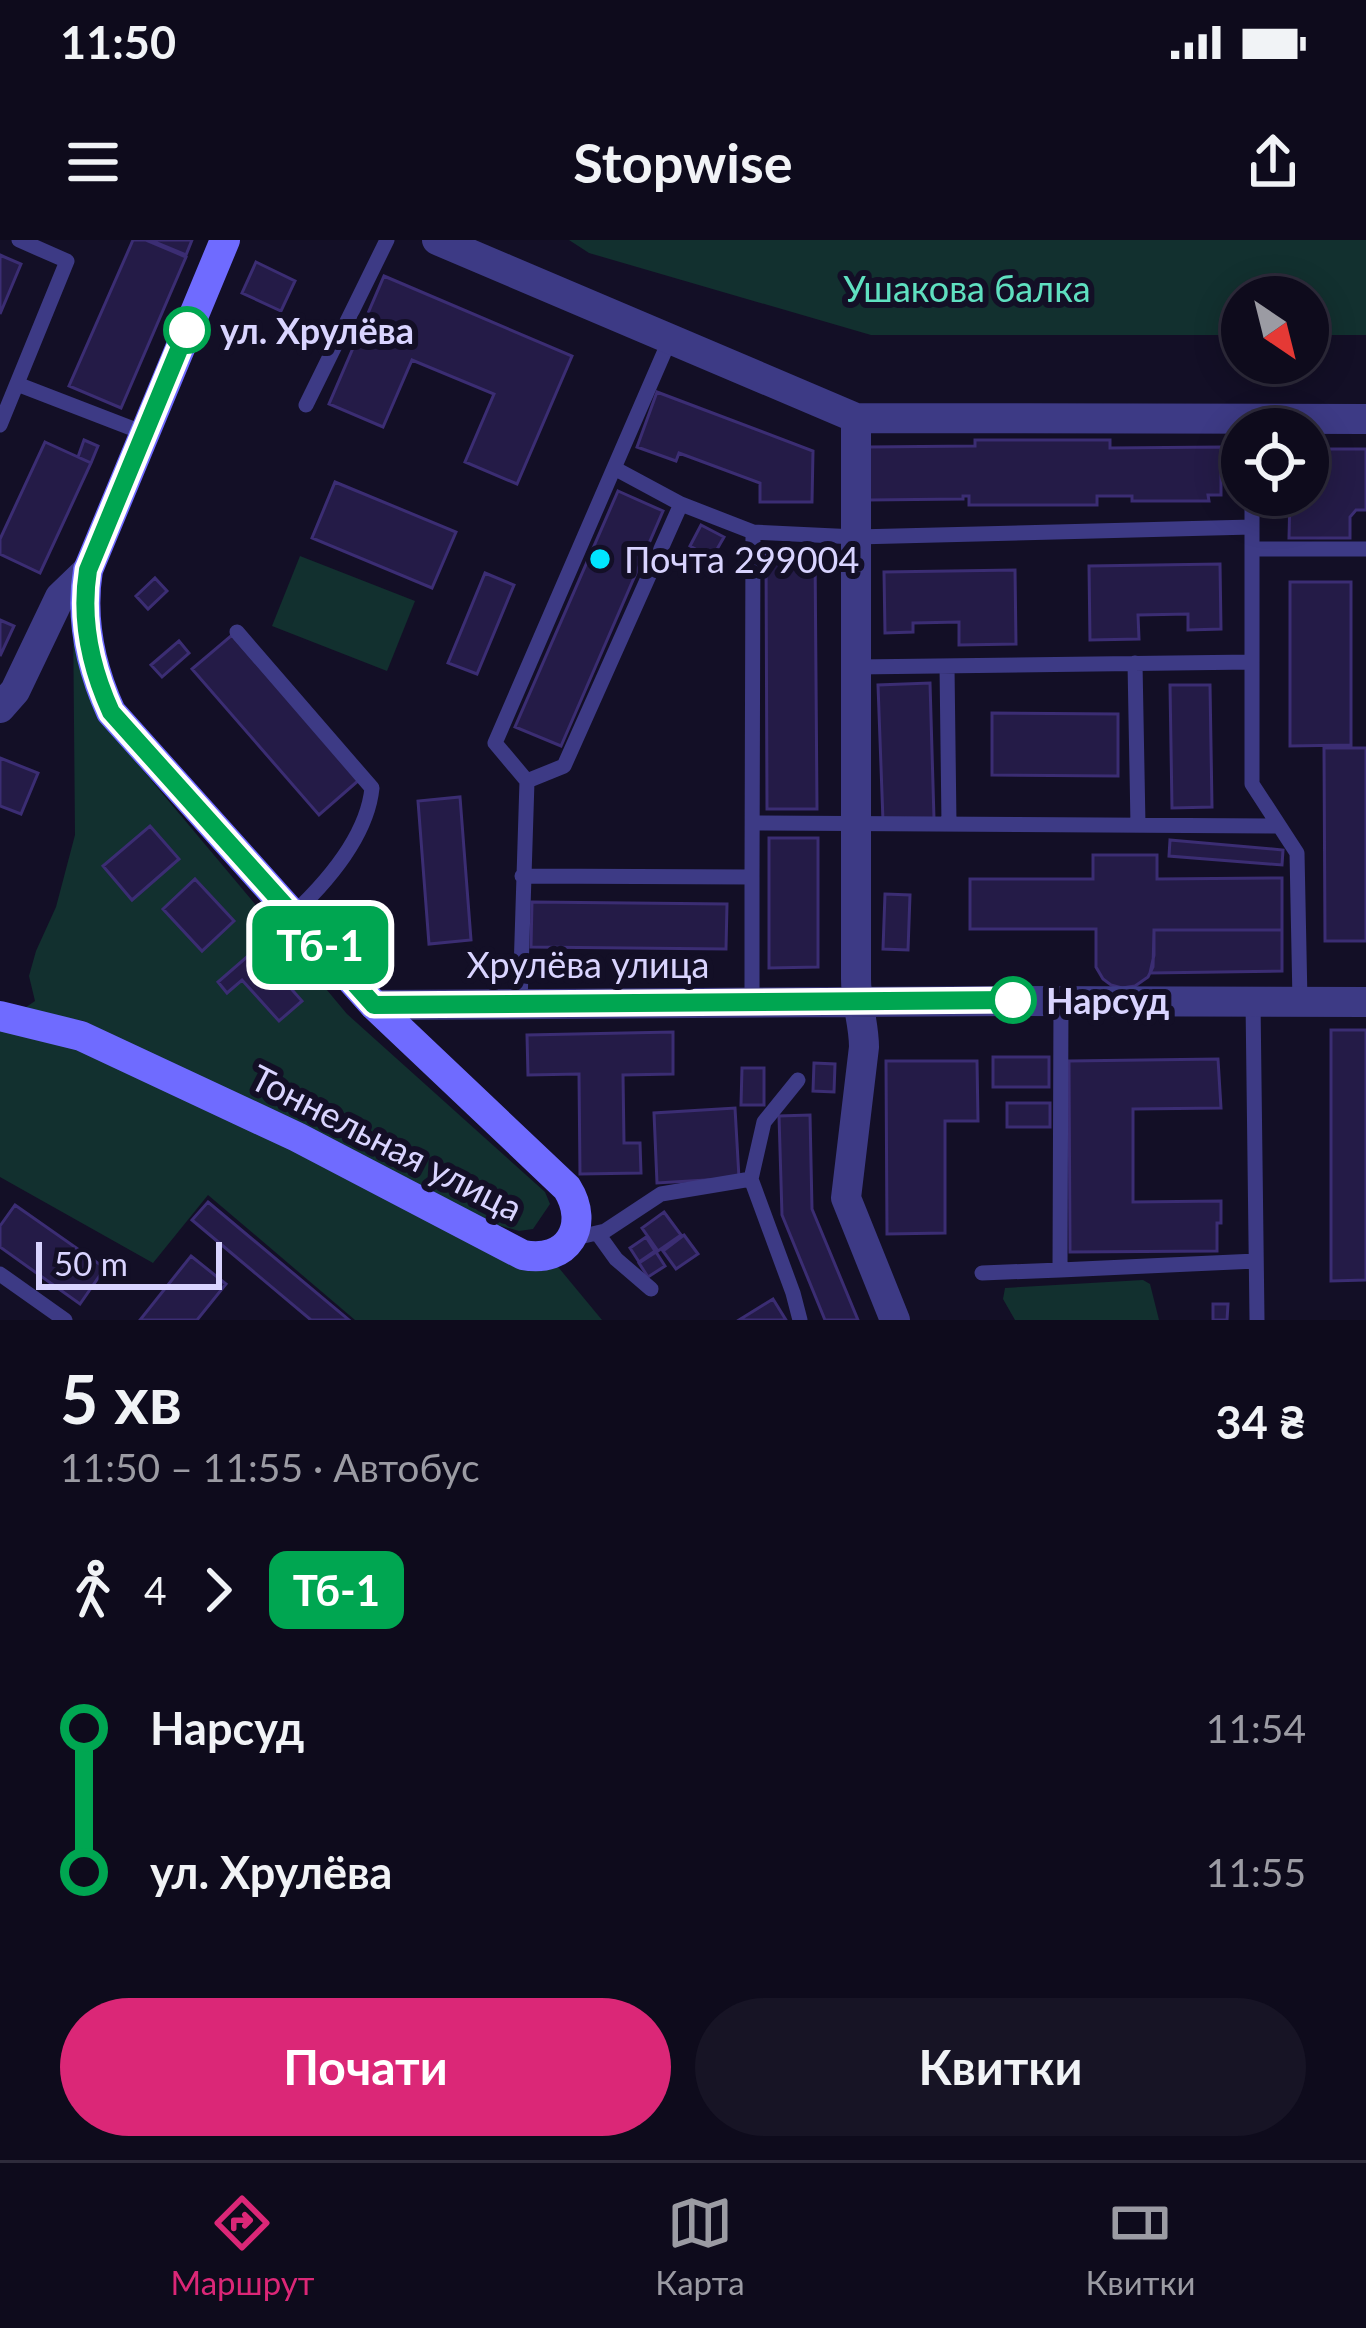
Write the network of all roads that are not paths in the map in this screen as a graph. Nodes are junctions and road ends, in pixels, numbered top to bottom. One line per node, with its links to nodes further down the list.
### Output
1 (19, 240): 6 (lane)
2 (225, 240): 13 (main road)
3 (387, 240): 7 (lane)
4 (437, 240): 5 (street)
5 (670, 339): 8 (street); 14 (lane)
6 (17, 384): 12 (lane); 13 (lane)
7 (306, 405)
8 (856, 418): 11 (street); 19 (street)
9 (1366, 419): 10 (street)
10 (1329, 421)
11 (1221, 424)
12 (0, 425)
13 (144, 433): 22 (main road)
14 (614, 468): 15 (lane); 29 (lane)
15 (681, 504): 18 (lane); 29 (lane)
16 (1252, 516): 17 (lane)
17 (1252, 527): 19 (lane); 20 (lane)
18 (753, 532): 19 (lane); 30 (lane)
19 (856, 537): 27 (street)
20 (1252, 549): 21 (lane); 24 (lane)
21 (1366, 549)
22 (88, 570): 28 (street); 37 (main road)
23 (237, 632): 37 (lane)
24 (1252, 662): 25 (lane); 34 (lane)
25 (1136, 663): 26 (lane); 33 (lane)
26 (947, 666): 27 (lane); 32 (lane)
27 (856, 667): 31 (street)
28 (0, 708)
29 (526, 781): 35 (lane)
30 (753, 823): 31 (lane); 36 (lane)
31 (856, 824): 32 (lane); 39 (street)
32 (949, 824): 33 (lane)
33 (1138, 825): 34 (lane)
34 (1279, 826): 41 (lane)
35 (522, 876): 36 (lane); 44 (lane)
36 (752, 878): 42 (lane)
37 (292, 914): 45 (main road)
38 (1253, 1000): 40 (street, Хрулёва улица); 41 (street, Хрулёва улица); 50 (lane)
39 (856, 1001): 40 (street, Хрулёва улица); 42 (street, Хрулёва улица); 57 (street)
40 (1061, 1001): 51 (lane)
41 (1300, 1001): 43 (street, Хрулёва улица)
42 (752, 1002): 44 (street, Хрулёва улица)
43 (1366, 1002)
44 (520, 1003): 45 (street, Хрулёва улица)
45 (374, 1005): 49 (main road, Тоннельная улица)
46 (0, 1016): 49 (main road, Тоннельная улица)
47 (798, 1080): 48 (lane)
48 (751, 1180): 49 (lane); 56 (lane)
49 (585, 1237): 54 (lane)
50 (1256, 1261): 51 (lane); 58 (lane)
51 (1060, 1270): 52 (lane)
52 (982, 1273)
53 (0, 1274): 55 (lane)
54 (651, 1289)
55 (65, 1320)
56 (800, 1320)
57 (895, 1320)
58 (1257, 1320)

